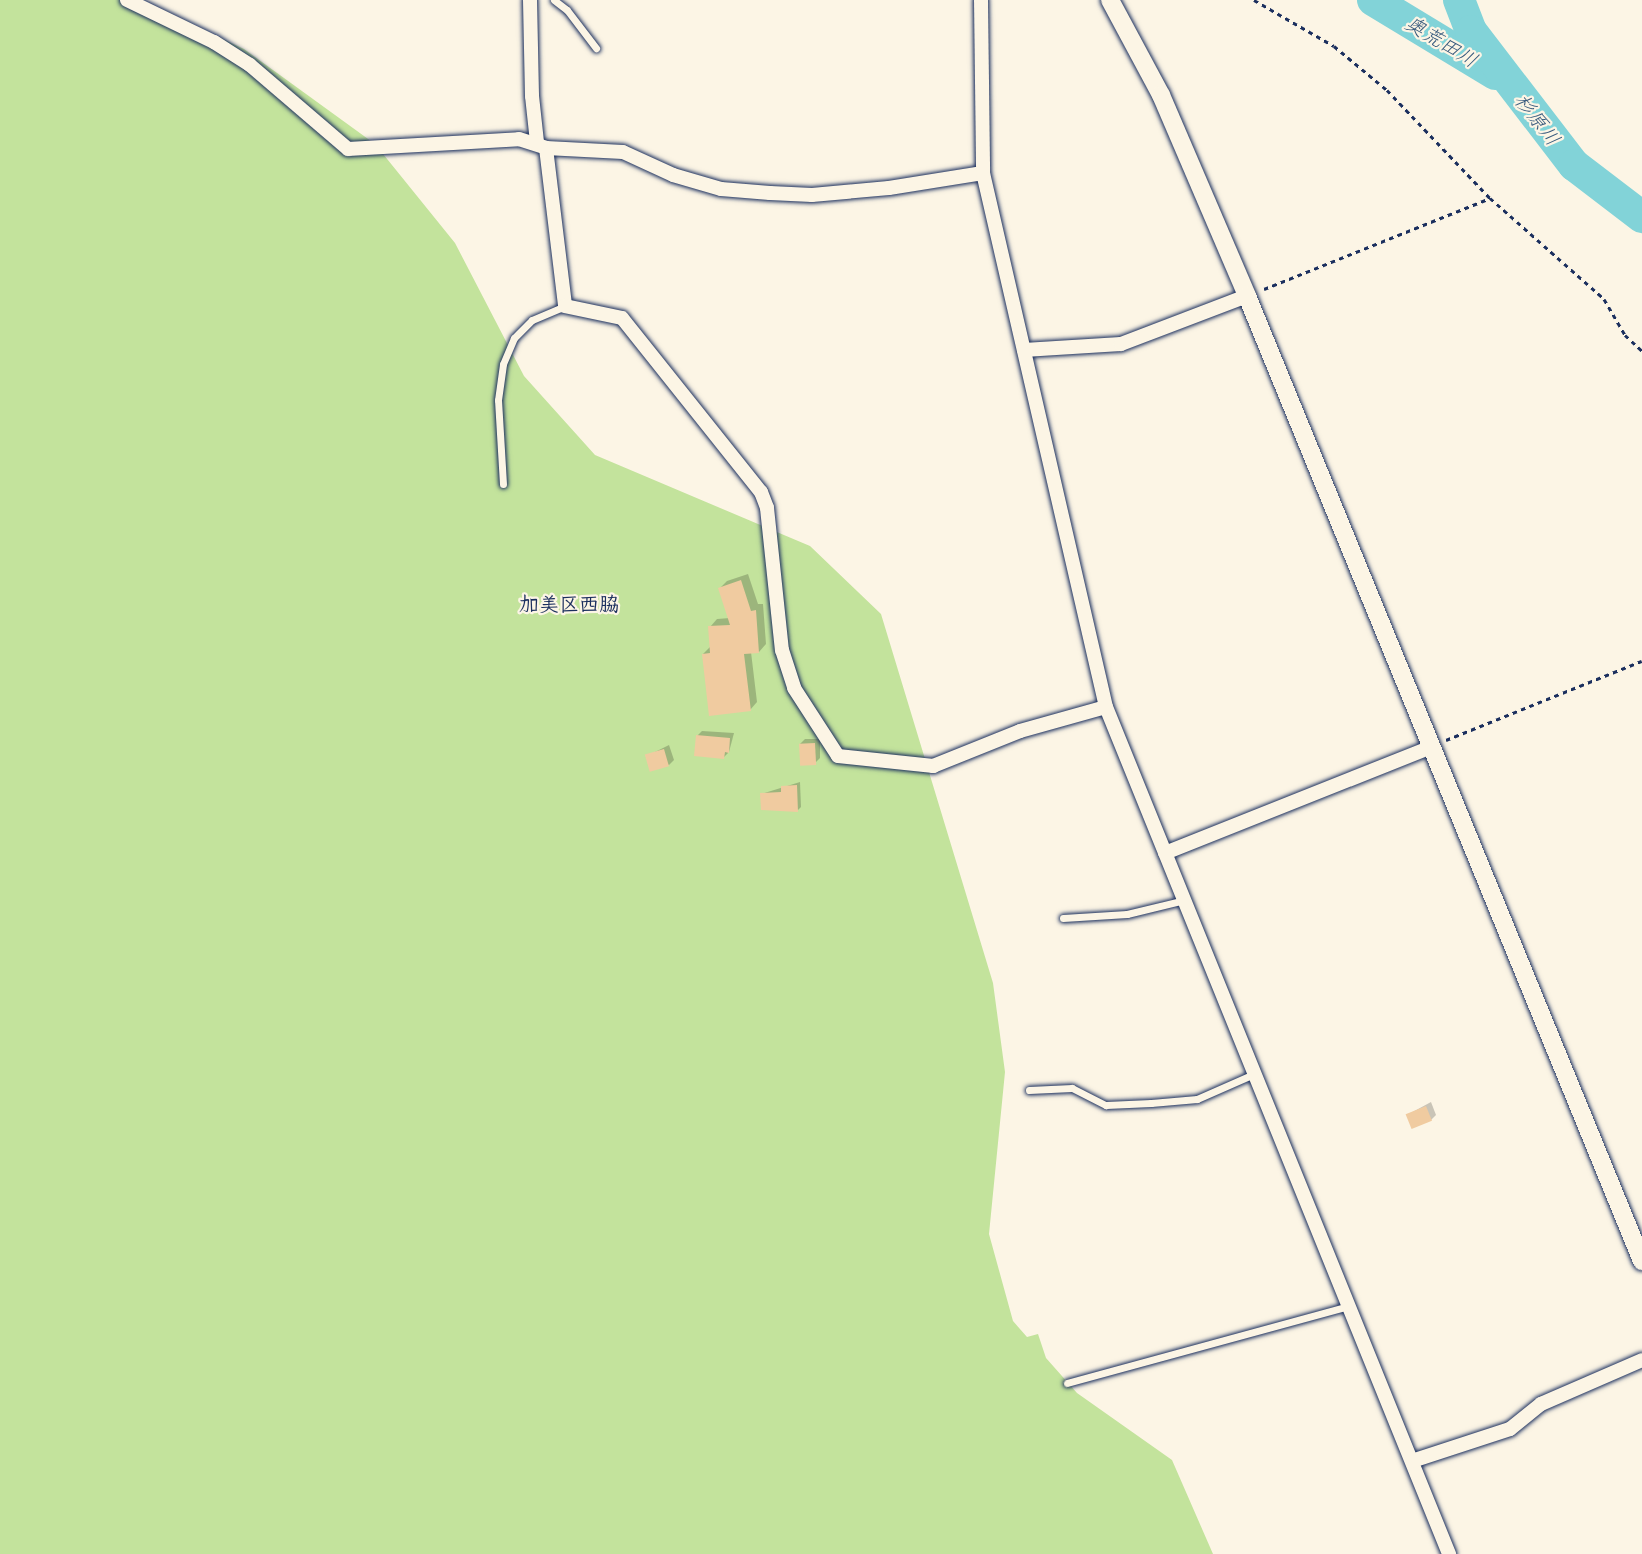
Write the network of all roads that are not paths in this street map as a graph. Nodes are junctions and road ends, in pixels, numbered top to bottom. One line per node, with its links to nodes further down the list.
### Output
1 (127, 0): 7 (street)
2 (530, 0): 7 (street)
3 (554, 0): 6 (lane)
4 (981, 0): 8 (street)
5 (1110, 0): 9 (street)
6 (596, 48)
7 (541, 145): 8 (street); 10 (street)
8 (983, 173): 11 (street)
9 (1247, 296): 11 (street); 14 (street)
10 (565, 306): 12 (lane); 13 (street)
11 (1024, 350): 13 (street)
12 (502, 484)
13 (1106, 707): 15 (street)
14 (1431, 747): 15 (street); 20 (street)
15 (1166, 853): 16 (street)
16 (1185, 900): 17 (lane); 18 (street)
17 (1063, 918)
18 (1256, 1073): 19 (lane); 21 (street)
19 (1029, 1090)
20 (1642, 1261)
21 (1348, 1306): 23 (lane); 24 (street)
22 (1642, 1360): 24 (street)
23 (1067, 1383)
24 (1412, 1461): 25 (street)
25 (1449, 1554)

